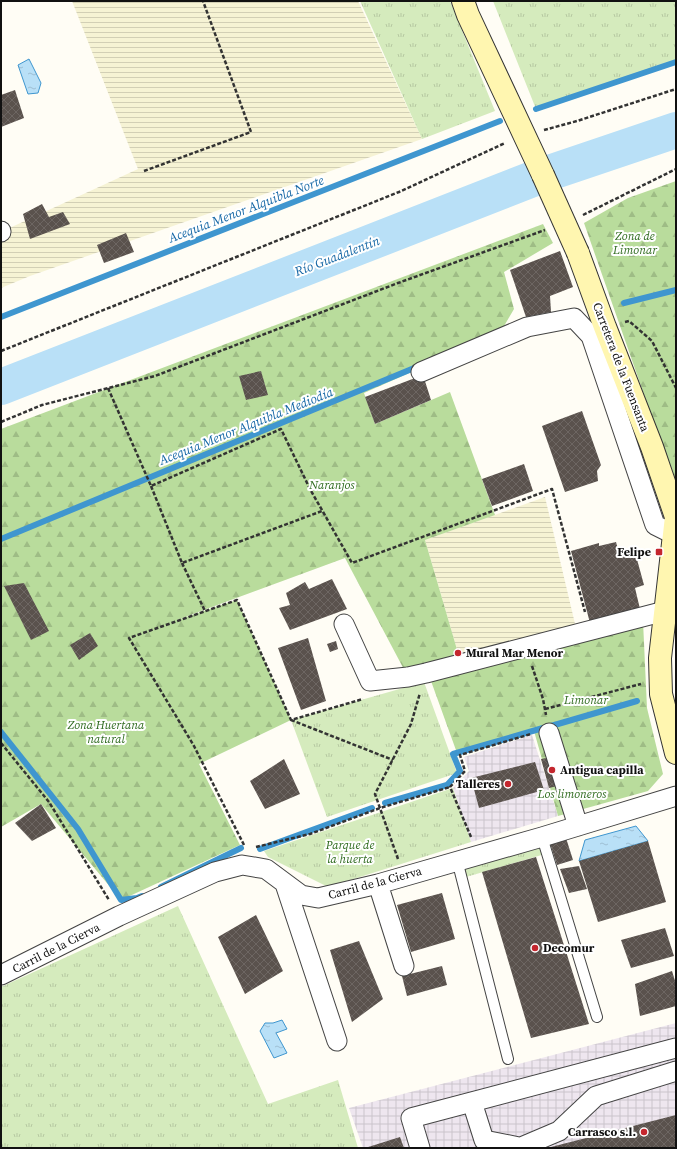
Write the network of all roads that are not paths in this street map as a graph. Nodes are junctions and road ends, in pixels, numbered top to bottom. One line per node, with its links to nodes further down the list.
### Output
1 (463, 1): 3 (main road, Carretera de la Fuensanta, bridge)
2 (421, 372): 3 (street)
3 (675, 535): 4 (main road, Carretera de la Fuensanta)
4 (672, 582): 5 (main road, Carretera de la Fuensanta)
5 (665, 611): 6 (street); 8 (main road, Carretera de la Fuensanta)
6 (344, 624)
7 (549, 730): 10 (street)
8 (676, 753)
9 (676, 796): 10 (street, Carril de la Cierva)
10 (578, 826): 11 (street, Carril de la Cierva)
11 (542, 837): 12 (street, Carril de la Cierva); 17 (lane)
12 (457, 860): 14 (street, Carril de la Cierva); 20 (lane)
13 (285, 884): 14 (street, Carril de la Cierva); 16 (street, Carril de la Cierva); 18 (street)
14 (378, 884): 15 (street)
15 (404, 966)
16 (1, 975)
17 (597, 1017)
18 (337, 1041)
19 (676, 1048): 22 (street)
20 (508, 1059)
21 (676, 1071): 24 (street)
22 (472, 1102): 23 (street); 24 (street)
23 (420, 1148)
24 (519, 1148)

